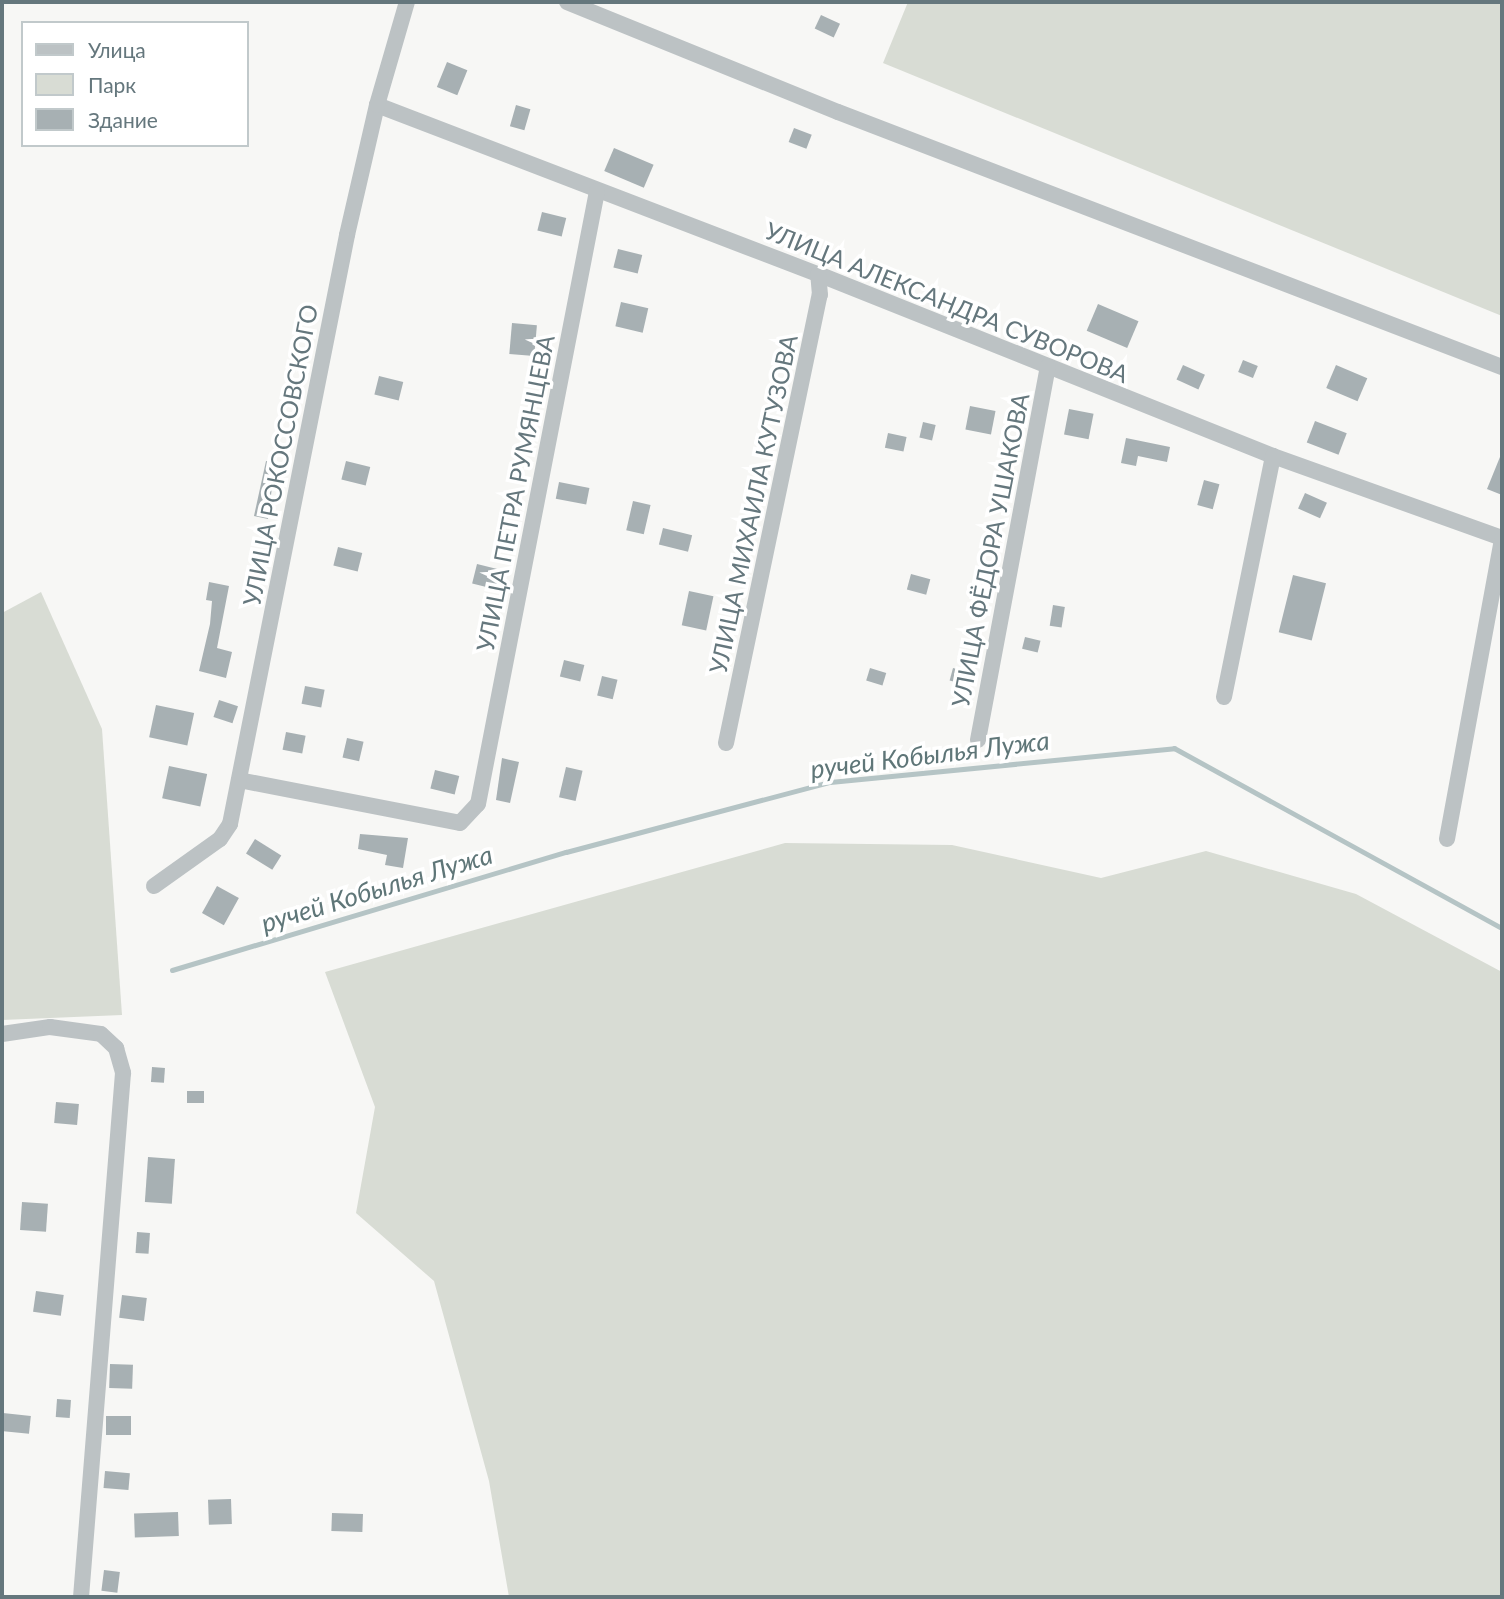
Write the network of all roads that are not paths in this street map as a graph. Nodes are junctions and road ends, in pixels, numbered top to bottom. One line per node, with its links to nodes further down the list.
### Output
1 (407, 2): 3 (street, УЛИЦА РОКОССОВСКОГО)
2 (567, 2): 7 (street)
3 (377, 105): 4 (street, УЛИЦА АЛЕКСАНДРА СУВОРОВА); 13 (street, УЛИЦА РОКОССОВСКОГО)
4 (597, 191): 5 (street, УЛИЦА АЛЕКСАНДРА СУВОРОВА); 13 (street, УЛИЦА ПЕТРА РУМЯНЦЕВА)
5 (818, 274): 6 (street, УЛИЦА АЛЕКСАНДРА СУВОРОВА); 12 (street, УЛИЦА МИХАИЛА КУТУЗОВА)
6 (1048, 367): 8 (street, УЛИЦА АЛЕКСАНДРА СУВОРОВА); 11 (street, УЛИЦА ФЁДОРА УШАКОВА)
7 (1502, 367)
8 (1273, 456): 9 (street, УЛИЦА АЛЕКСАНДРА СУВОРОВА); 10 (street)
9 (1502, 539): 14 (street)
10 (1224, 697)
11 (978, 740)
12 (726, 743)
13 (239, 780): 15 (street, УЛИЦА РОКОССОВСКОГО)
14 (1447, 839)
15 (154, 886)
16 (2, 1034): 17 (street)
17 (81, 1597)

